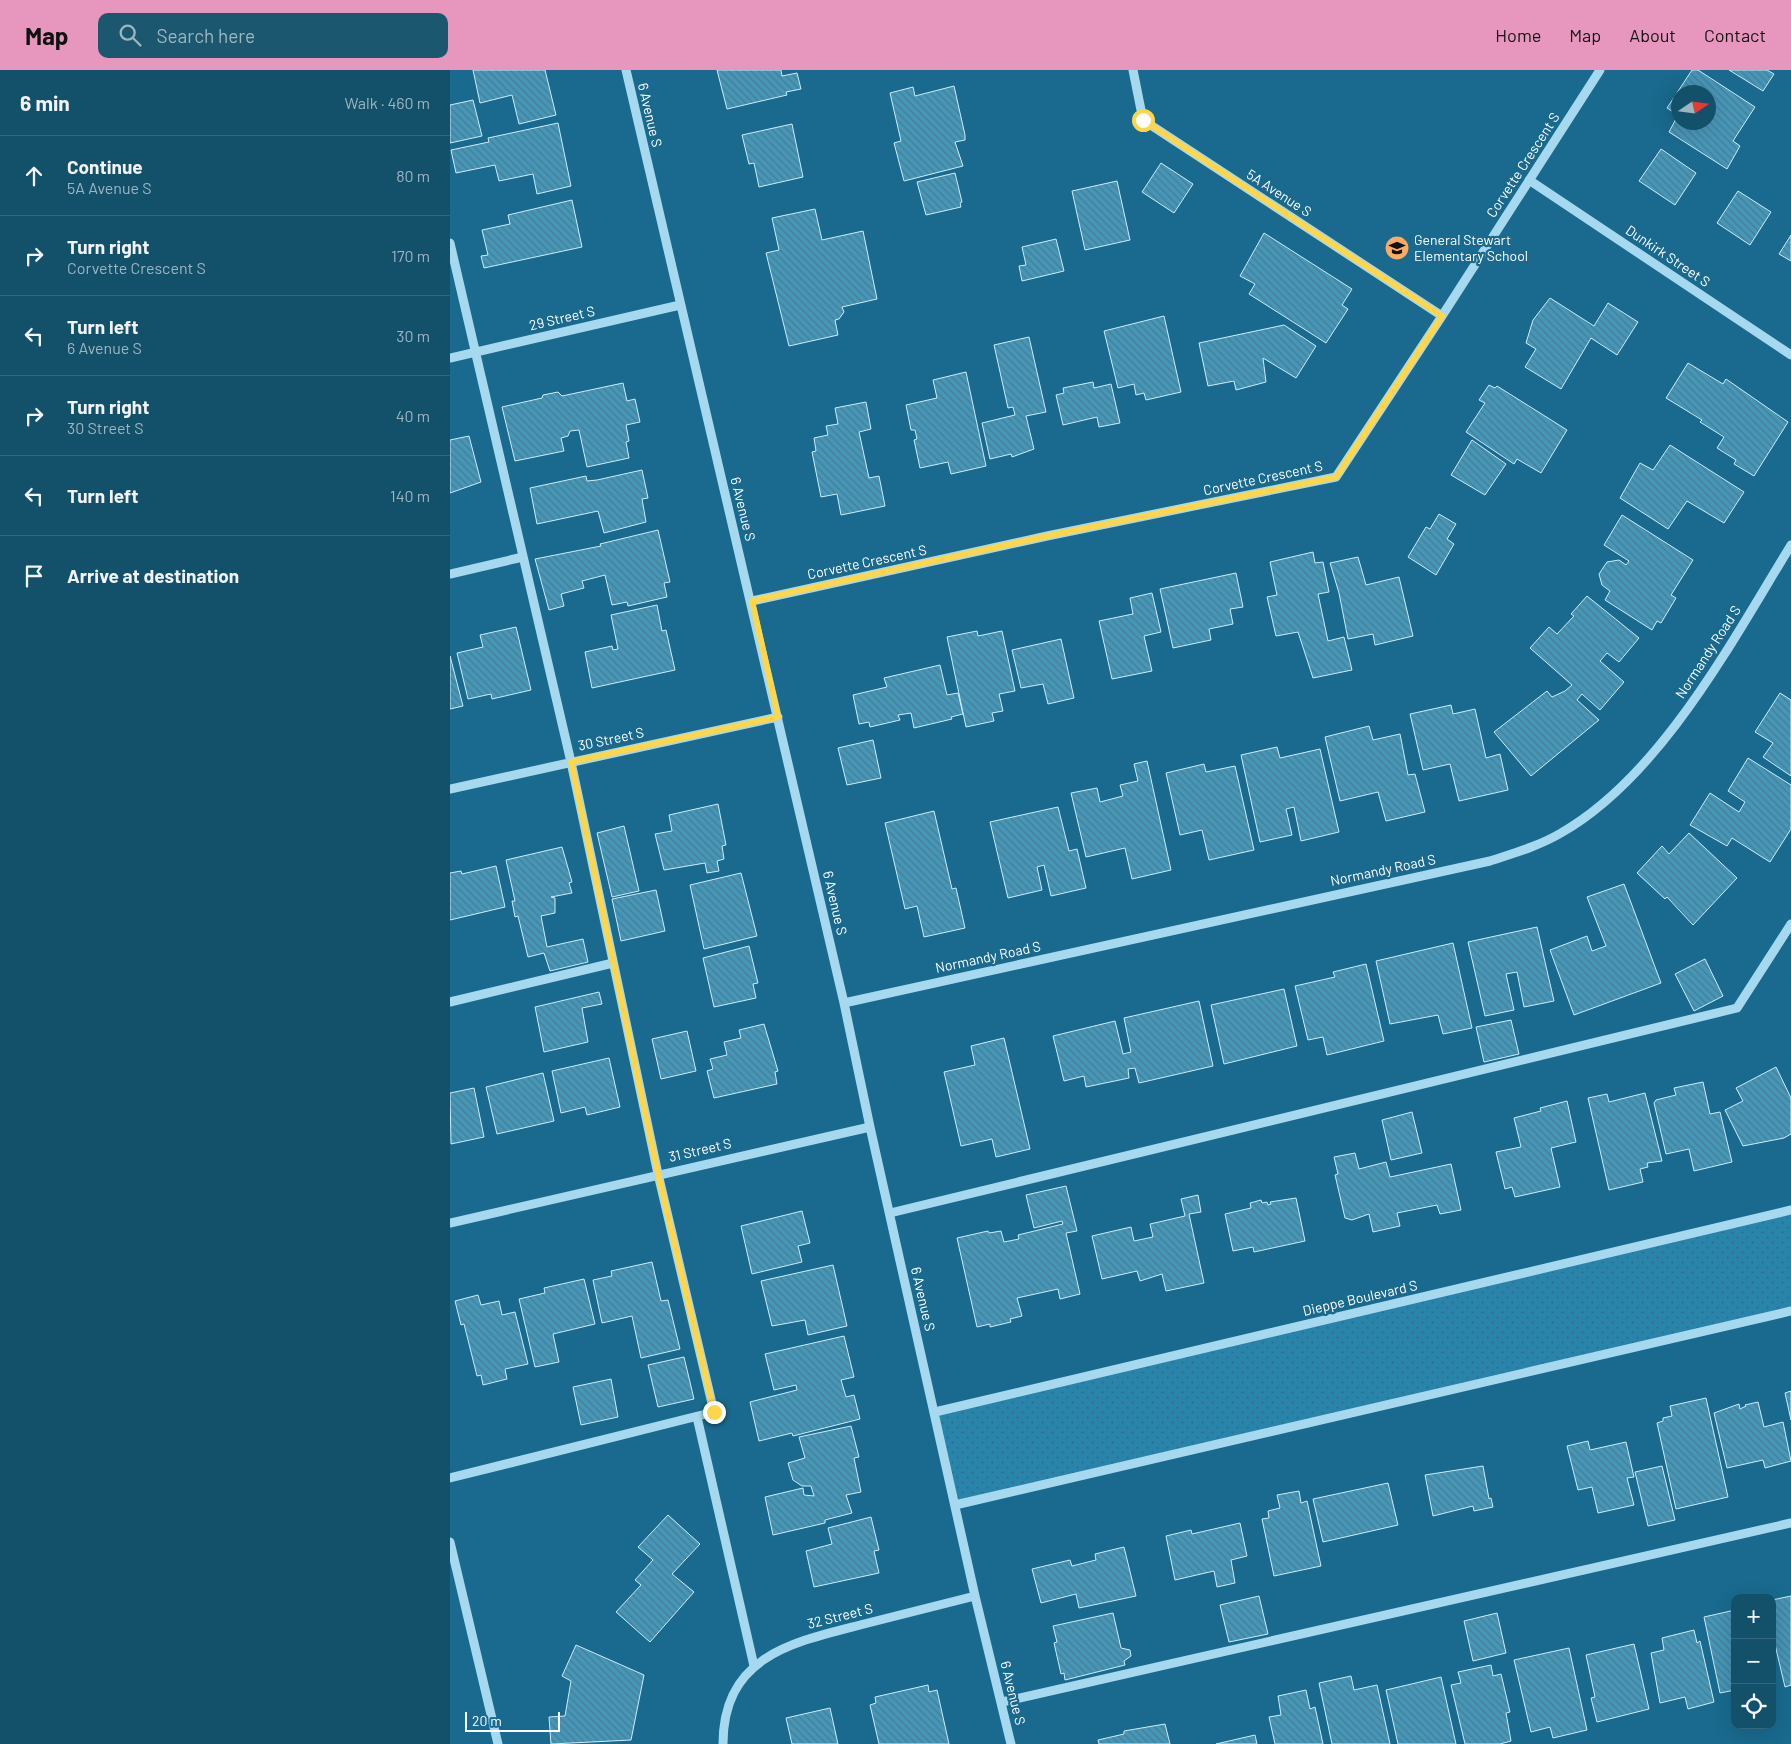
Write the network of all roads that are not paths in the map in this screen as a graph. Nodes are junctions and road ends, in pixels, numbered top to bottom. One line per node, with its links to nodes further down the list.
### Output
1 (626, 70): 6 (street, 6 Avenue S)
2 (1133, 70): 7 (street, 5A Avenue S)
3 (1600, 70): 4 (street, Corvette Crescent S)
4 (1529, 180): 7 (street, Corvette Crescent S); 9 (street, Dunkirk Street S)
5 (450, 243): 8 (street)
6 (680, 304): 8 (street, 29 Street S); 14 (street, 6 Avenue S)
7 (1442, 316): 14 (street, Corvette Crescent S)
8 (475, 352): 10 (street, 29 Street S); 12 (street)
9 (1791, 355)
10 (450, 358)
11 (1791, 545): 21 (street, Normandy Road S)
12 (523, 557): 13 (street); 16 (street)
13 (450, 574)
14 (752, 601): 15 (street, 6 Avenue S)
15 (778, 717): 16 (street, 30 Street S); 21 (street, 6 Avenue S)
16 (571, 762): 17 (street, 30 Street S); 19 (street)
17 (450, 789)
18 (1791, 924): 25 (street)
19 (613, 963): 20 (street); 23 (street)
20 (450, 1002)
21 (844, 1003): 22 (street, 6 Avenue S)
22 (870, 1126): 23 (street, 31 Street S); 25 (street, 6 Avenue S)
23 (658, 1174): 26 (street, 31 Street S); 29 (street)
24 (1791, 1210): 28 (street, Dieppe Boulevard S)
25 (890, 1212): 28 (street, 6 Avenue S)
26 (450, 1223)
27 (1791, 1311): 31 (street)
28 (935, 1412): 31 (street, 6 Avenue S)
29 (696, 1417): 30 (street); 35 (street)
30 (450, 1478)
31 (955, 1505): 34 (street, 6 Avenue S)
32 (1791, 1523): 36 (street)
33 (450, 1542): 37 (street)
34 (975, 1596): 35 (street, 32 Street S); 36 (street, 6 Avenue S)
35 (754, 1666): 38 (street, 32 Street S)
36 (1002, 1702): 39 (street, 6 Avenue S)
37 (498, 1744)
38 (723, 1744)
39 (1011, 1744)

